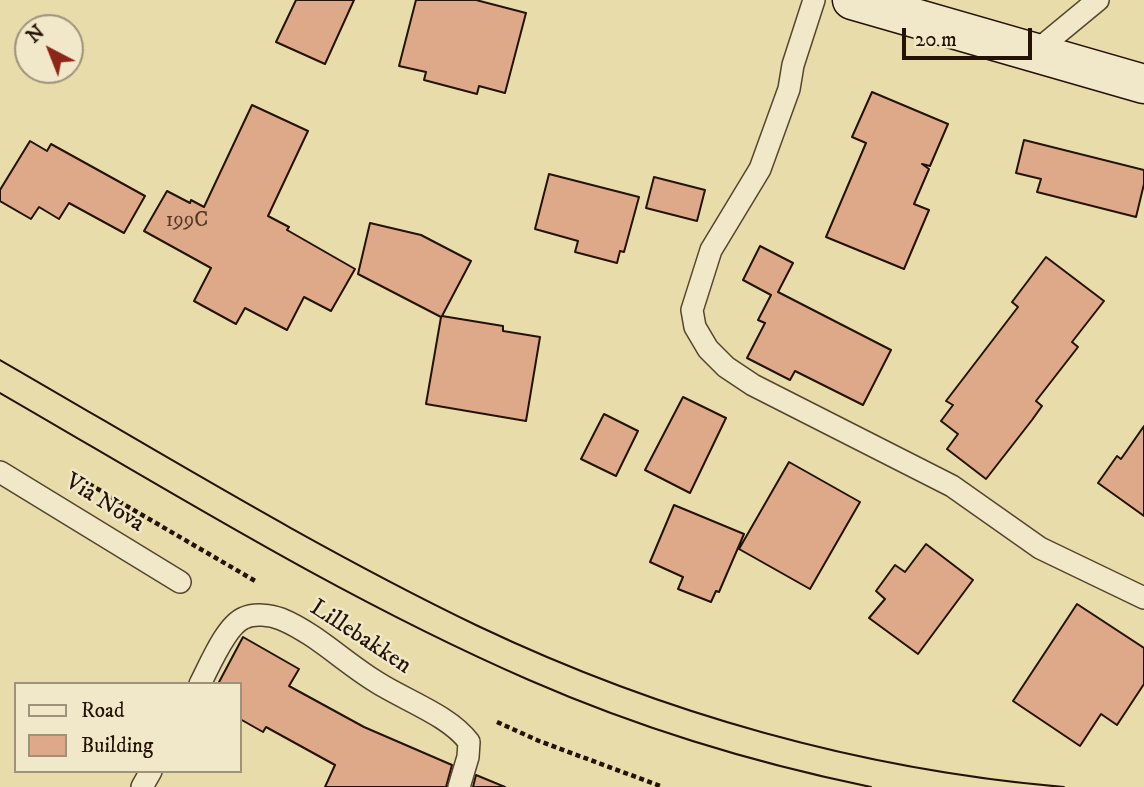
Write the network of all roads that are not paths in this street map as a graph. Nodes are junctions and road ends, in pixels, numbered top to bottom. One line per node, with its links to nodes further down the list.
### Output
1 (814, 0): 8 (lane)
2 (852, 0): 4 (main road)
3 (1098, 0): 4 (lane)
4 (1035, 52): 5 (main road)
5 (1144, 84)
6 (0, 472): 7 (lane, Via Nova)
7 (180, 582)
8 (1144, 598)
9 (201, 682): 10 (lane, Lillebakken)
10 (459, 787)

